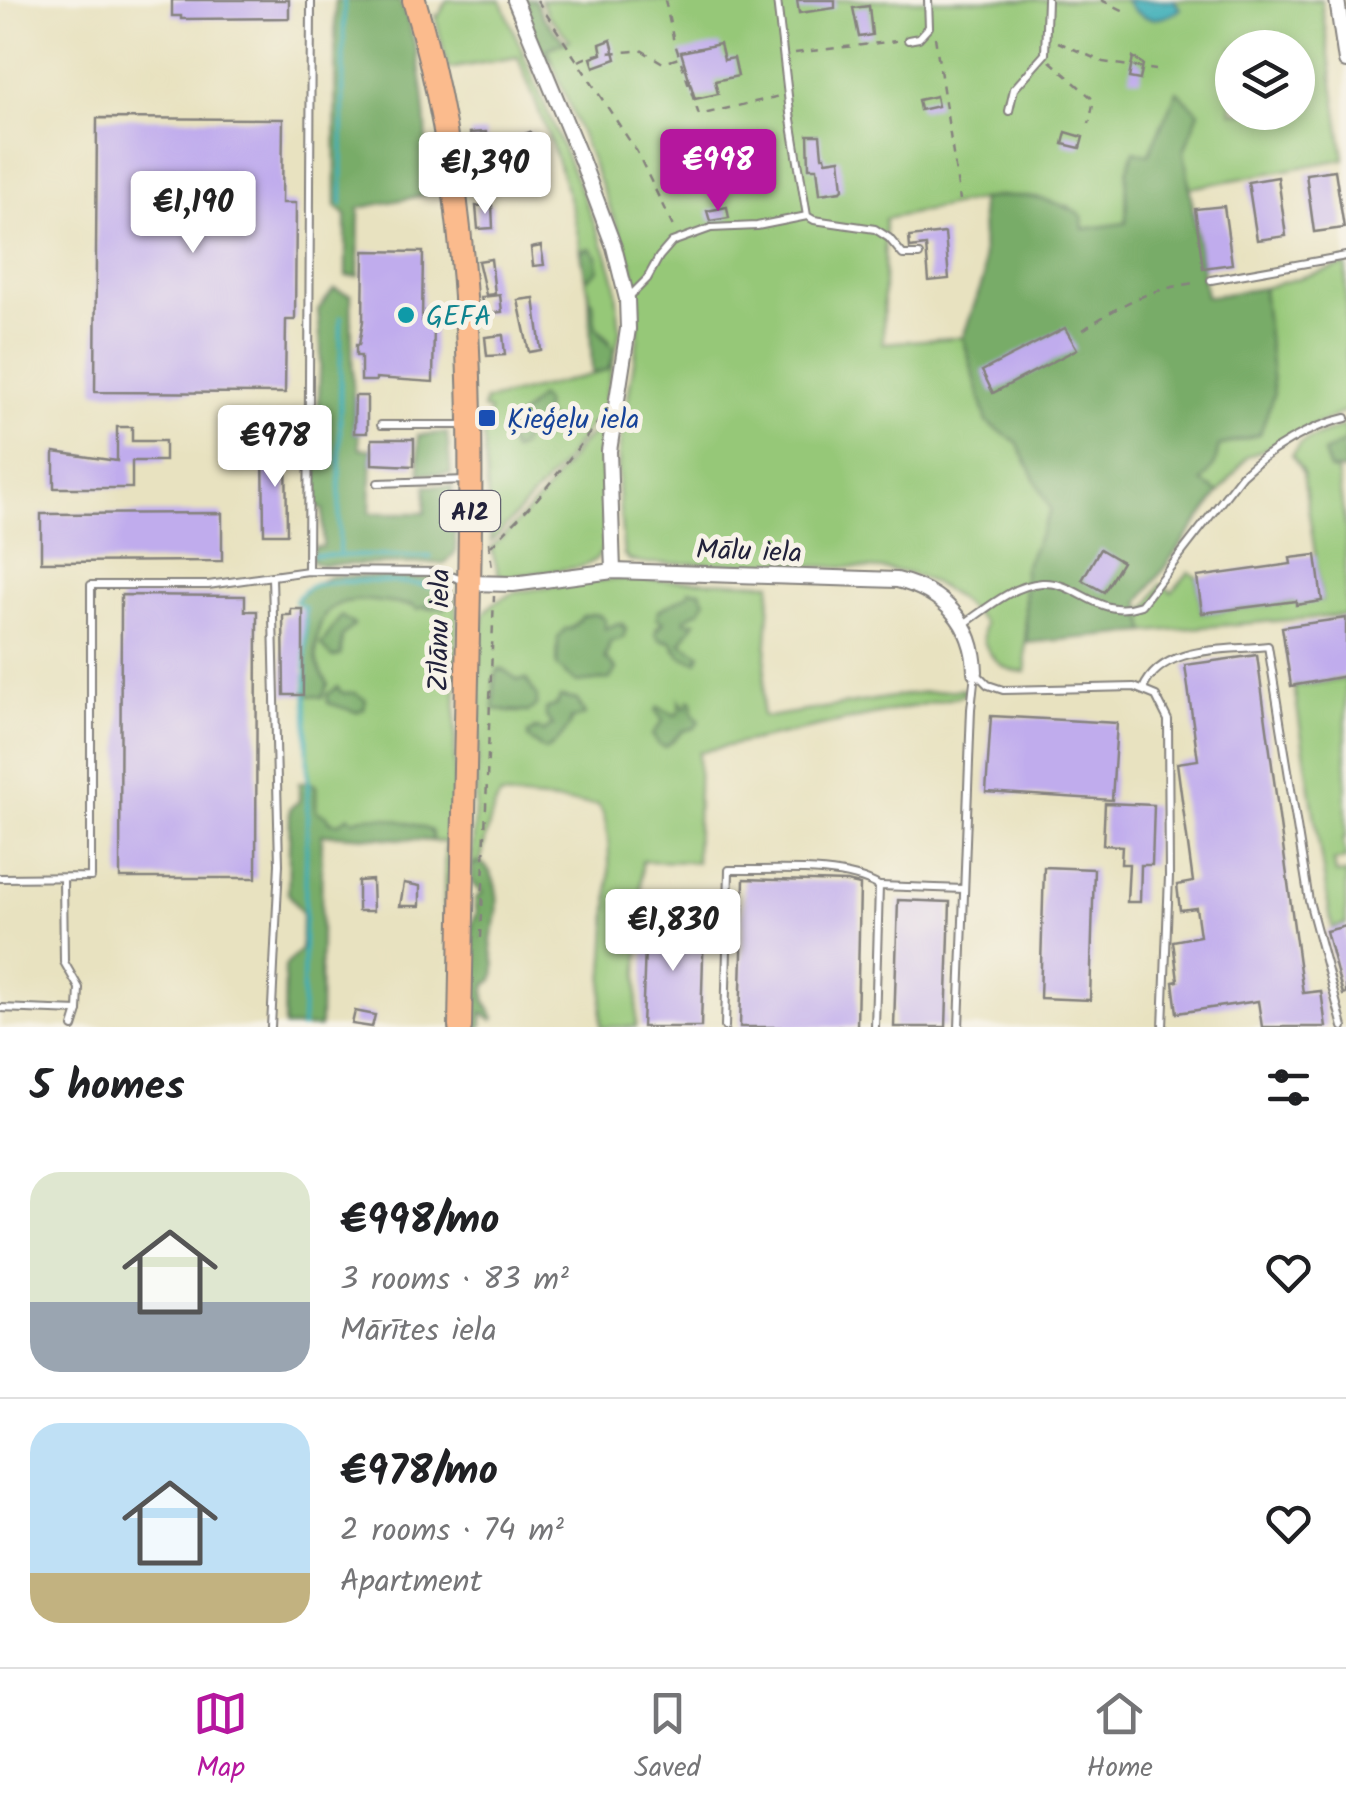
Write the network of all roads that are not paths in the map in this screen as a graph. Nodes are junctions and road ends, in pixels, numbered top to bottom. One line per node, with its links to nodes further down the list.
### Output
1 (311, 0): 21 (lane)
2 (414, 0): 17 (highway, Zīlānu iela / A12)
3 (515, 0): 15 (street)
4 (777, 0): 11 (lane)
5 (928, 0): 8 (lane)
6 (1046, 0): 10 (lane)
7 (1337, 0): 9 (street)
8 (908, 40)
9 (1346, 61)
10 (1009, 110)
11 (807, 216): 12 (lane); 15 (lane)
12 (919, 254)
13 (1346, 256): 14 (lane)
14 (1211, 280)
15 (627, 300): 22 (street)
16 (1346, 418): 25 (lane)
17 (470, 425): 18 (lane); 19 (highway, Zīlānu iela / A12)
18 (380, 426)
19 (470, 480): 20 (lane); 24 (highway, Zīlānu iela / A12)
20 (378, 483)
21 (308, 571): 23 (lane); 24 (lane)
22 (613, 571): 24 (street, Mālu iela); 25 (street, Mālu iela)
23 (272, 576): 29 (lane); 35 (lane)
24 (469, 583): 36 (highway, Zīlānu iela / A12)
25 (963, 624): 26 (street)
26 (975, 672): 27 (lane); 31 (lane)
27 (1143, 688): 40 (lane); 41 (lane)
28 (0, 878): 29 (lane)
29 (64, 878): 33 (lane)
30 (879, 886): 31 (lane); 37 (lane); 38 (lane)
31 (964, 888): 39 (lane)
32 (0, 1008): 33 (lane)
33 (78, 1011): 34 (lane)
34 (73, 1027)
35 (272, 1027)
36 (460, 1027)
37 (725, 1027)
38 (875, 1027)
39 (958, 1027)
40 (1164, 1027)
41 (1342, 1027)

